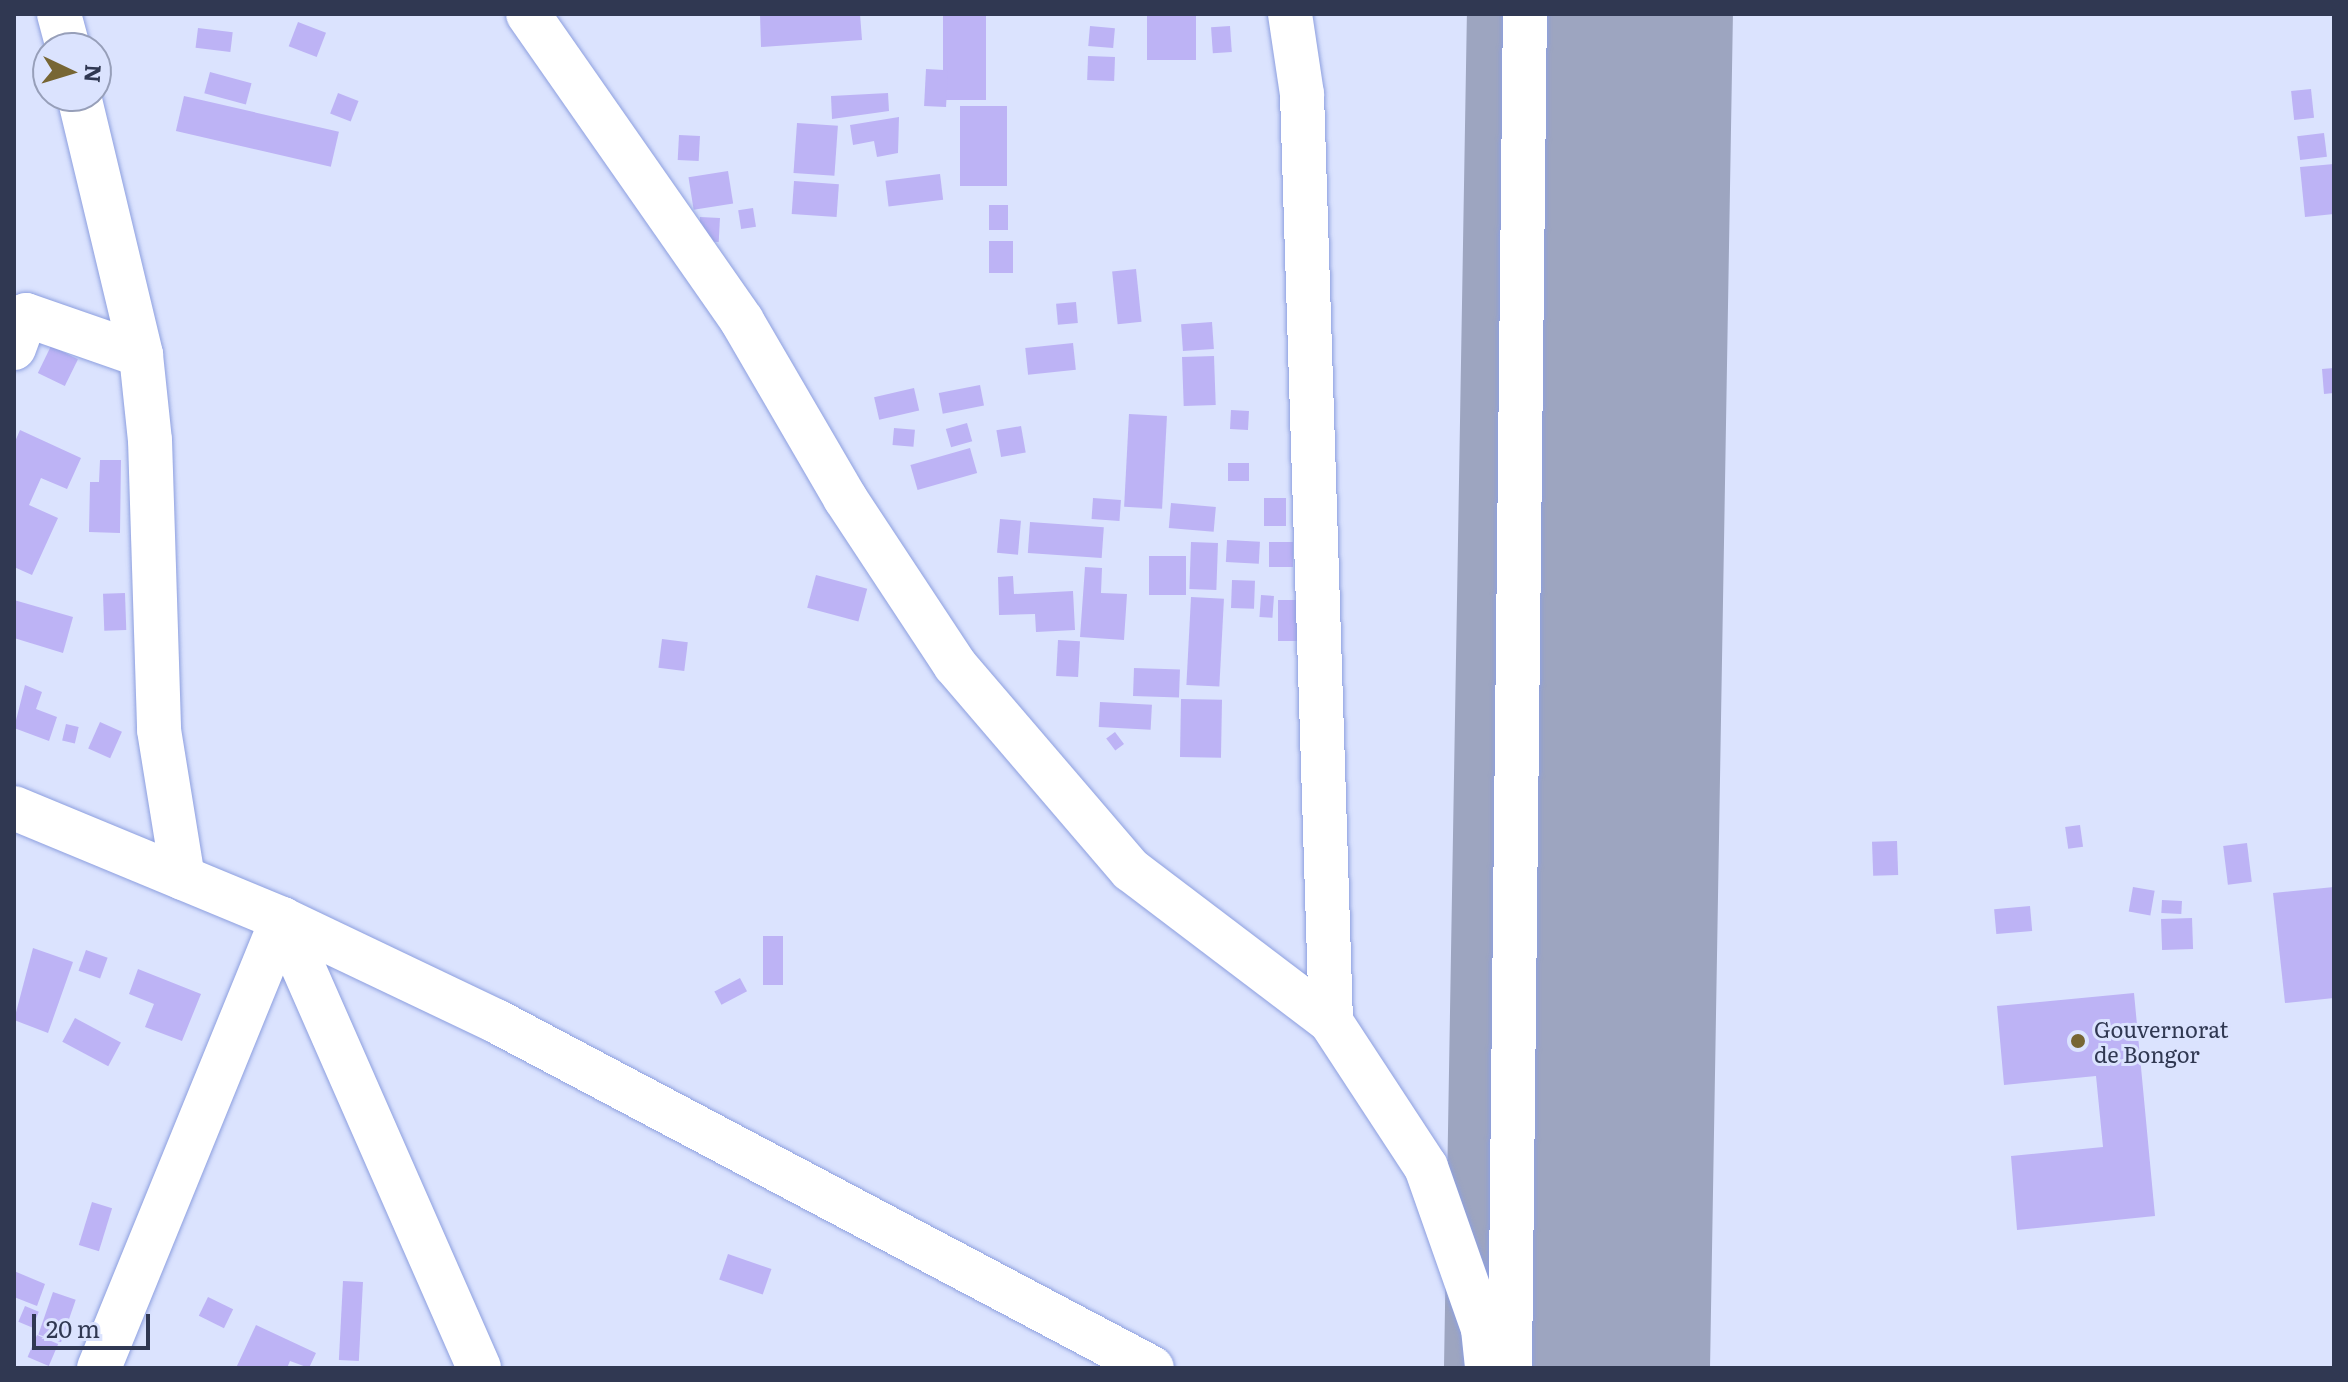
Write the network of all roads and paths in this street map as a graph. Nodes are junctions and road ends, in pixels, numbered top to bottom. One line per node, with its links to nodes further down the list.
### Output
1 (528, 14): 10 (street)
2 (1290, 14): 10 (street)
3 (1525, 14): 15 (street)
4 (83, 112): 6 (street)
5 (14, 348): 6 (street)
6 (141, 355): 8 (street)
7 (14, 808): 8 (street)
8 (183, 878): 9 (street)
9 (282, 919): 11 (street); 12 (street); 13 (street)
10 (1331, 1022): 14 (street)
11 (99, 1368)
12 (479, 1368)
13 (1152, 1368)
14 (1487, 1368)
15 (1510, 1368)

